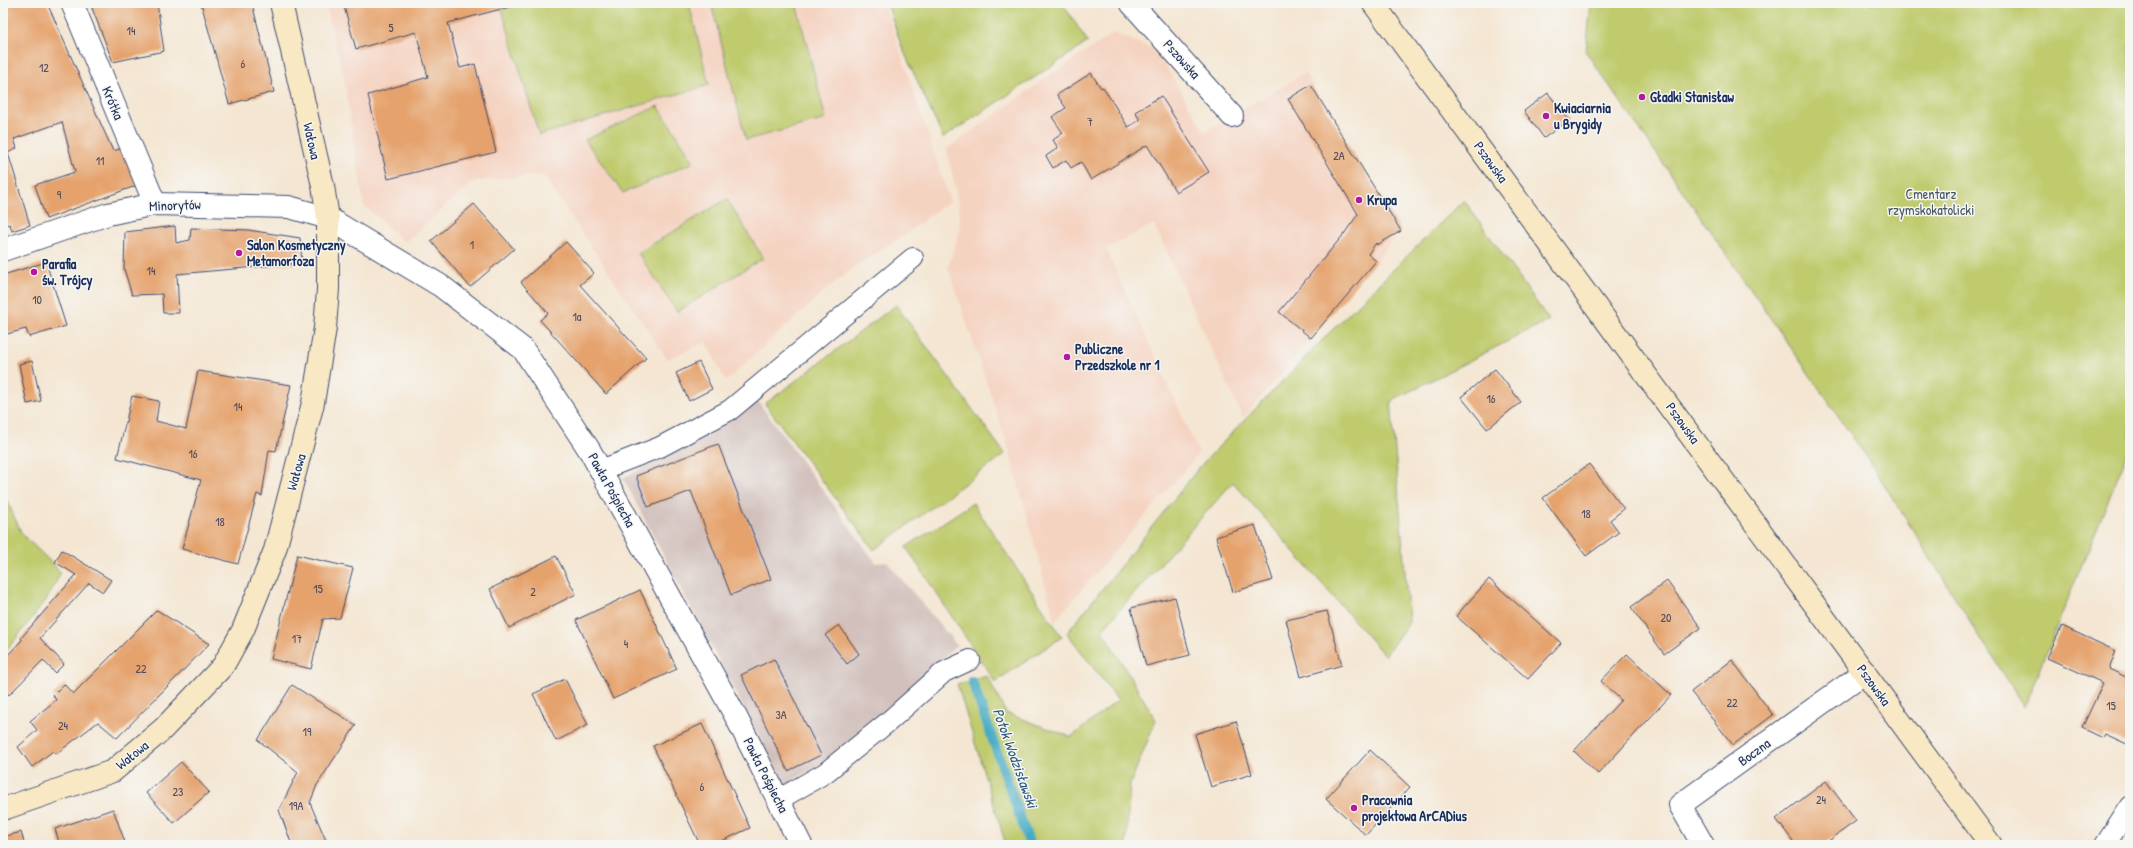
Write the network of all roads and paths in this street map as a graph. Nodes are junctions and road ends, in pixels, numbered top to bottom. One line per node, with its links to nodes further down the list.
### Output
1 (72, 3): 6 (street, Krótka)
2 (281, 3): 7 (main road, Wałowa)
3 (1131, 3): 5 (street, Pszowska)
4 (1373, 3): 12 (main road, Pszowska)
5 (1232, 116)
6 (155, 204): 7 (street, Minorytów); 8 (street, Minorytów)
7 (328, 218): 10 (street, Pawła Pośpiecha); 15 (main road, Wałowa)
8 (3, 250)
9 (913, 258): 10 (lane)
10 (601, 470): 13 (street, Pawła Pośpiecha)
11 (970, 660): 13 (lane)
12 (1866, 672): 17 (street, Boczna); 18 (main road, Pszowska)
13 (778, 800): 16 (street, Pawła Pośpiecha)
14 (2130, 806): 19 (lane)
15 (3, 809)
16 (801, 845)
17 (1703, 845)
18 (1990, 845)
19 (2105, 845)

